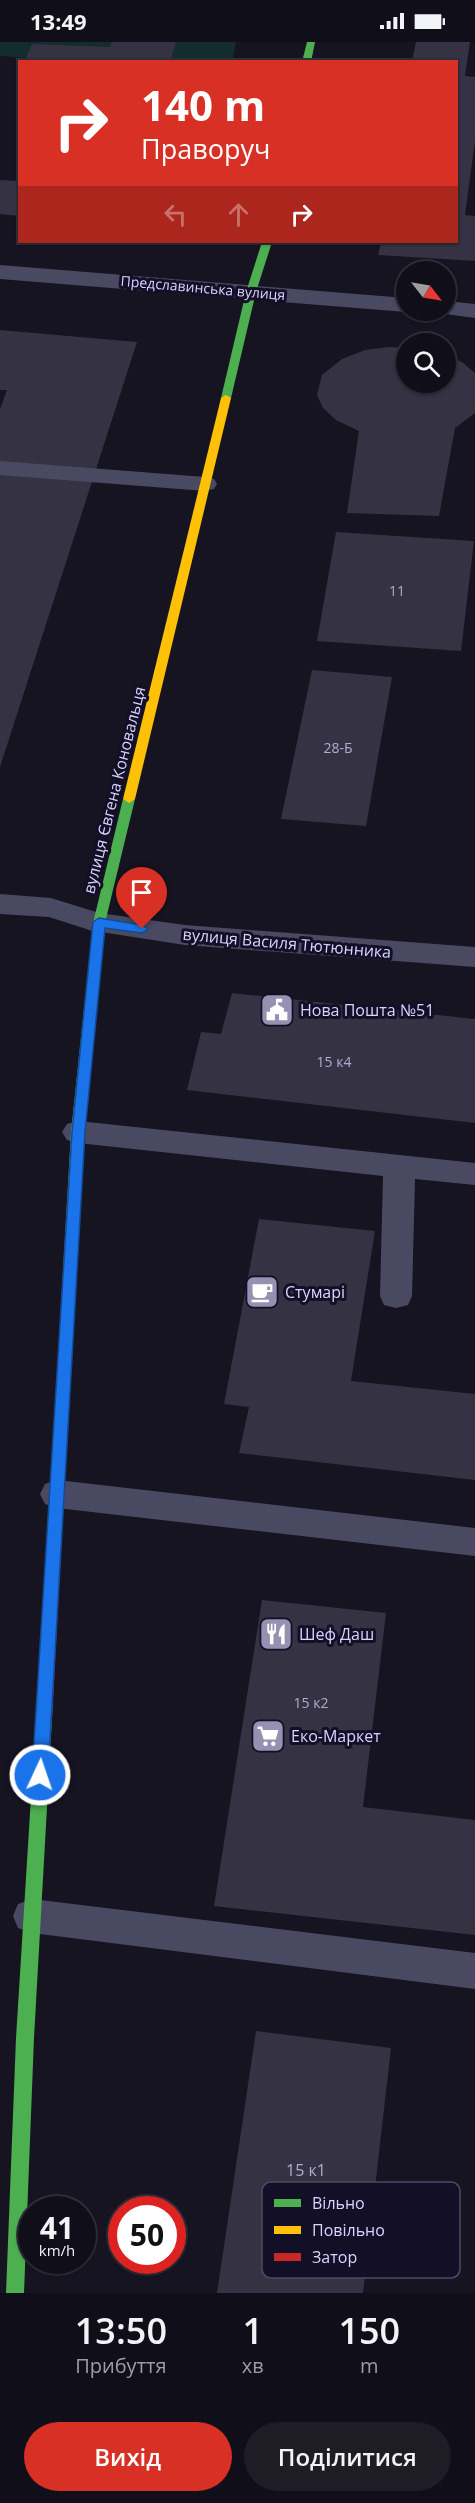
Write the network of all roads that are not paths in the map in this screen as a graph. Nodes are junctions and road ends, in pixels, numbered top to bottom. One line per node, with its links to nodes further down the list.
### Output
1 (311, 42): 2 (main road)
2 (306, 60)
3 (267, 243): 5 (main road, вулиця Євгена Коновальця)
4 (0, 272): 5 (street, Предславинська вулиця)
5 (251, 292): 6 (street, Предславинська вулиця); 10 (main road, вулиця Євгена Коновальця)
6 (396, 304)
7 (456, 309): 8 (street)
8 (475, 310)
9 (0, 468): 10 (lane)
10 (205, 484): 12 (main road, вулиця Євгена Коновальця)
11 (0, 904): 12 (lane)
12 (99, 922): 13 (street, вулиця Василя Тютюнника); 14 (main road, вулиця Євгена Коновальця)
13 (475, 957)
14 (78, 1132): 15 (lane); 18 (main road, вулиця Євгена Коновальця)
15 (399, 1166): 16 (lane); 17 (lane)
16 (475, 1174)
17 (396, 1296)
18 (57, 1494): 19 (lane); 20 (main road, вулиця Євгена Коновальця)
19 (475, 1542)
20 (32, 1916): 21 (lane); 22 (main road, вулиця Євгена Коновальця)
21 (475, 1971)
22 (15, 2293)

